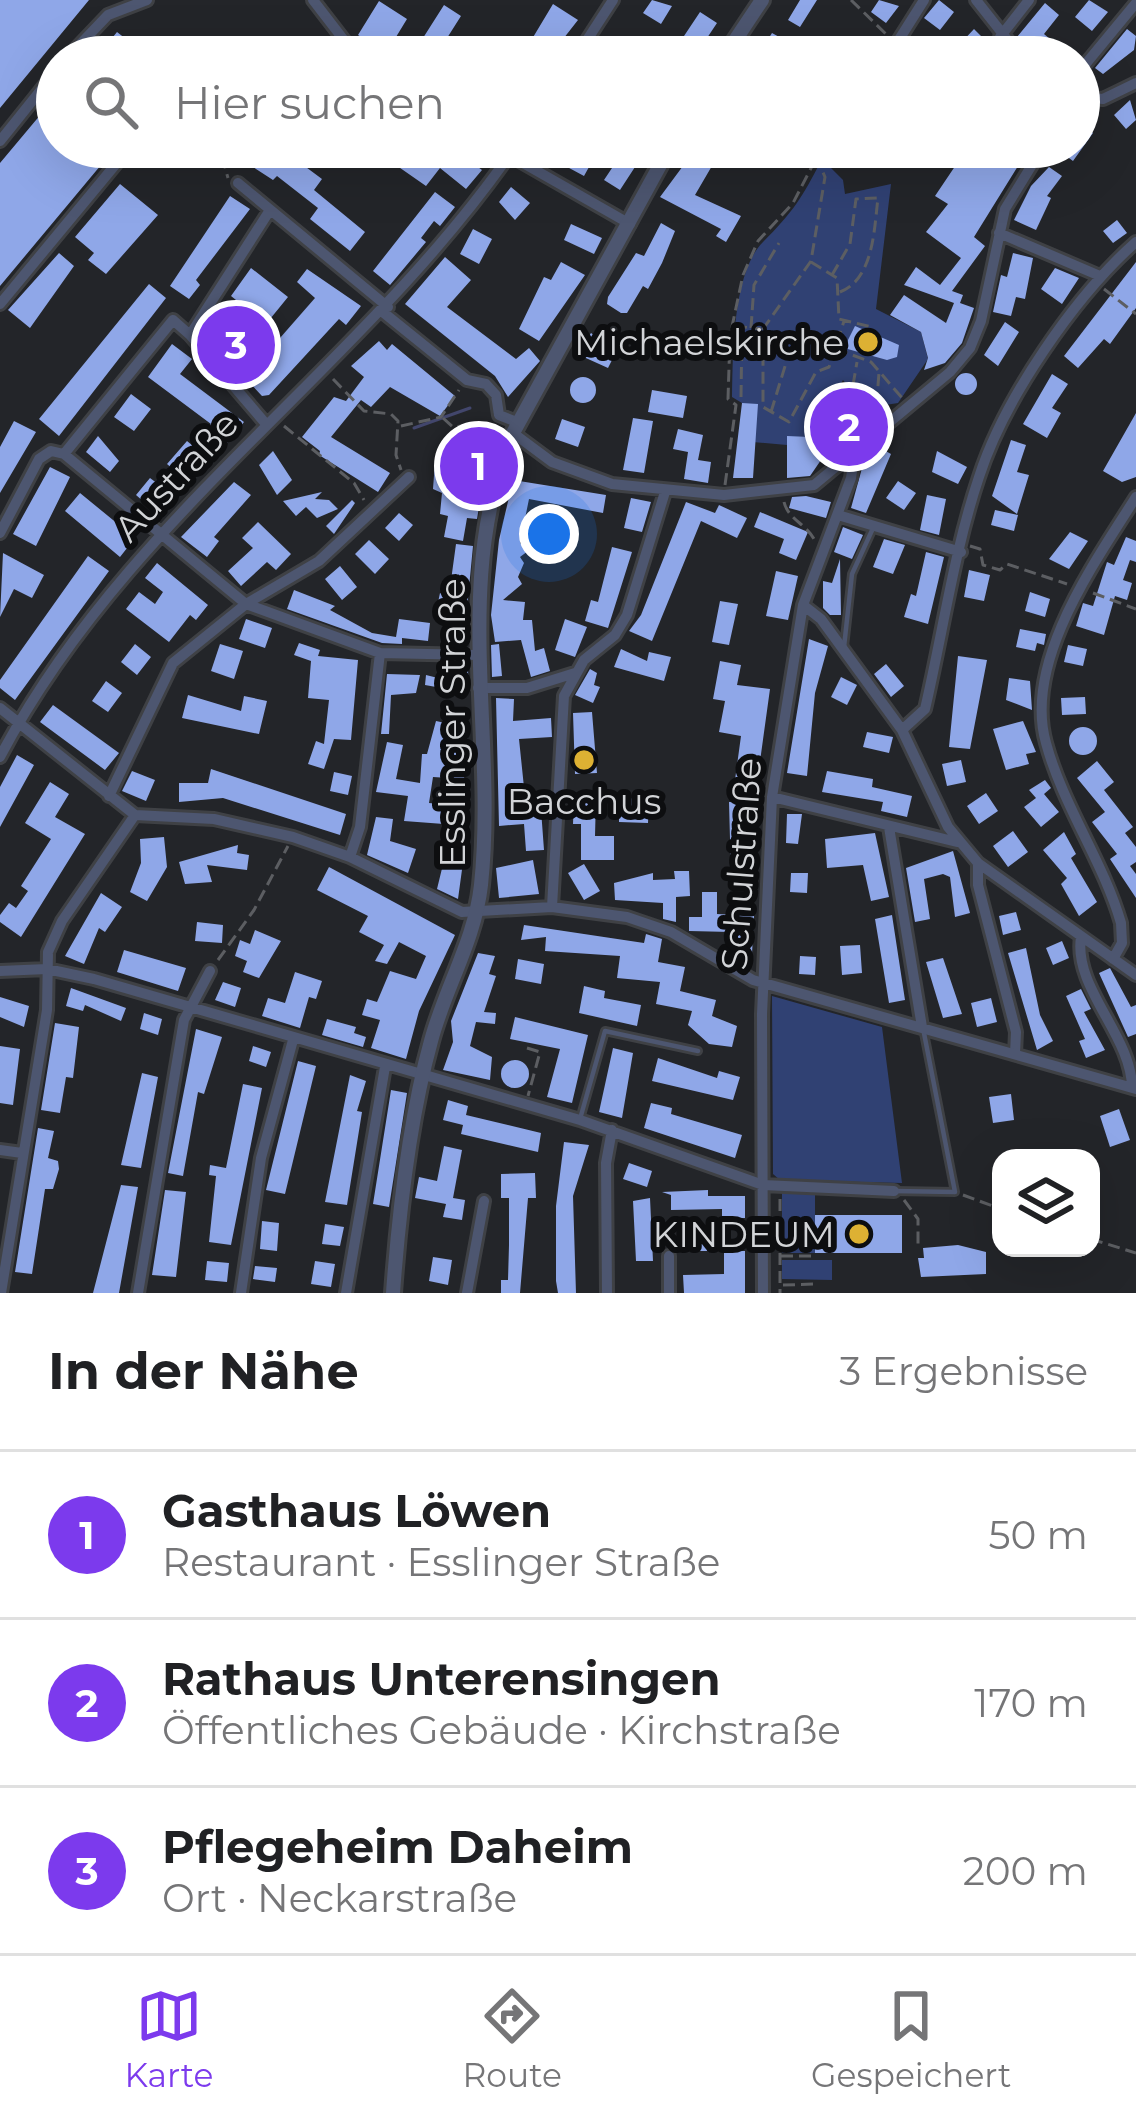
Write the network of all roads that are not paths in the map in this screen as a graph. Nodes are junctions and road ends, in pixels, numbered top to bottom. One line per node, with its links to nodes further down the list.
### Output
1 (147, 0): 9 (street)
2 (313, 0): 10 (street)
3 (613, 0): 11 (street)
4 (762, 0): 12 (street)
5 (924, 0): 13 (street)
6 (976, 0): 14 (street)
7 (1029, 0): 15 (street)
8 (1136, 3): 16 (street)
9 (88, 36)
10 (341, 36)
11 (590, 36)
12 (738, 36)
13 (902, 36)
14 (999, 36)
15 (1001, 36)
16 (1100, 42)
17 (1136, 83): 19 (street)
18 (36, 94): 20 (street)
19 (1100, 99)
20 (2, 133)
21 (113, 168): 32 (street)
22 (499, 168): 33 (street, Austraße)
23 (539, 168): 28 (street)
24 (659, 168): 28 (street, Esslinger Straße)
25 (1030, 168): 29 (street)
26 (238, 183): 27 (street)
27 (270, 210): 33 (street); 34 (street)
28 (630, 224): 36 (street, Esslinger Straße)
29 (999, 233): 31 (street); 37 (street)
30 (1136, 242): 31 (street)
31 (1098, 279): 46 (street)
32 (0, 304)
33 (386, 310): 35 (street, Austraße); 36 (street)
34 (190, 335): 35 (street); 38 (street)
35 (270, 419): 45 (street, Austraße)
36 (516, 428): 40 (street); 51 (street, Esslinger Straße)
37 (855, 451): 40 (street); 42 (street, Schulstraße)
38 (64, 454): 44 (street); 45 (street)
39 (409, 476): 47 (street)
40 (664, 492): 52 (street)
41 (1136, 497): 68 (street)
42 (838, 515): 43 (street); 48 (street, Schulstraße)
43 (874, 526): 46 (street); 49 (lane)
44 (0, 533)
45 (156, 535): 47 (street); 55 (street, Austraße)
46 (962, 548): 56 (street)
47 (246, 604): 50 (street); 58 (street)
48 (802, 605): 49 (street); 59 (street, Schulstraße)
49 (844, 651): 56 (street)
50 (380, 653): 51 (street); 63 (street)
51 (476, 655): 53 (street, Esslinger Straße)
52 (575, 673): 53 (street); 65 (street)
53 (478, 688): 66 (street, Esslinger Straße)
54 (0, 708): 55 (street)
55 (19, 722): 57 (street, Austraße); 58 (street)
56 (902, 730): 62 (street)
57 (0, 758)
58 (109, 796): 60 (street)
59 (772, 796): 61 (street); 73 (street, Schulstraße)
60 (135, 815): 63 (street); 69 (street)
61 (889, 827): 62 (street); 75 (street)
62 (957, 842): 64 (street)
63 (350, 857): 66 (street)
64 (978, 863): 67 (street); 78 (street)
65 (552, 907): 66 (street); 73 (street)
66 (476, 915): 80 (street, Esslinger Straße)
67 (1081, 937): 68 (street); 81 (street)
68 (1113, 958): 72 (street)
69 (47, 969): 70 (street); 74 (street); 85 (street)
70 (0, 971)
71 (210, 971): 74 (street)
72 (1136, 975)
73 (764, 983): 75 (street); 86 (street, Schulstraße)
74 (188, 1009): 76 (street); 92 (street)
75 (922, 1028): 78 (street); 87 (lane)
76 (293, 1040): 79 (street); 93 (street)
77 (698, 1051): 82 (lane)
78 (1015, 1054): 81 (street)
79 (385, 1067): 80 (street); 94 (street)
80 (423, 1077): 82 (street); 95 (street, Esslinger Straße)
81 (1134, 1088)
82 (580, 1120): 83 (street)
83 (612, 1130): 86 (street); 97 (street)
84 (0, 1150): 85 (street)
85 (22, 1153): 91 (street)
86 (763, 1185): 87 (street); 90 (street, Schulstraße)
87 (894, 1190)
88 (484, 1201): 96 (street)
89 (669, 1256): 98 (street)
90 (763, 1289)
91 (1, 1293)
92 (139, 1293)
93 (241, 1293)
94 (346, 1293)
95 (393, 1293)
96 (467, 1293)
97 (608, 1293)
98 (669, 1293)

